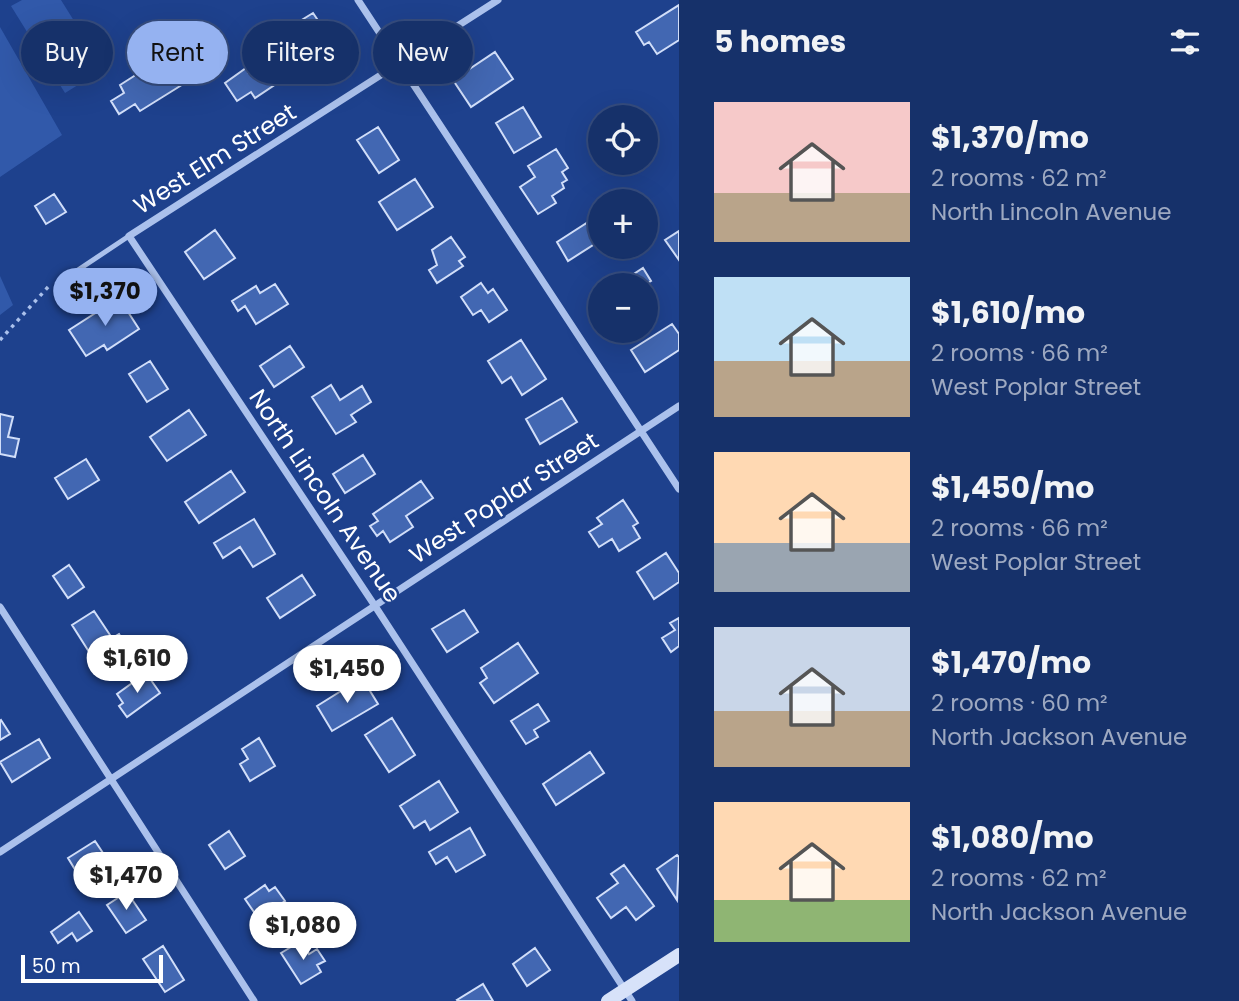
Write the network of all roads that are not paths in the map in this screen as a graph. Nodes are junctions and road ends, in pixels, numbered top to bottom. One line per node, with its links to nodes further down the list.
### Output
1 (359, 0): 3 (street)
2 (498, 0): 4 (street, West Elm Street)
3 (373, 21)
4 (466, 21)
5 (373, 82): 7 (street, West Elm Street)
6 (414, 84): 10 (street)
7 (129, 236): 8 (lane); 12 (street, North Lincoln Avenue)
8 (60, 282)
9 (679, 406): 10 (street, West Poplar Street)
10 (642, 430): 11 (street); 12 (street, West Poplar Street)
11 (679, 489)
12 (375, 606): 14 (street, West Poplar Street); 17 (street, North Lincoln Avenue)
13 (0, 607): 14 (street)
14 (112, 780): 15 (street, West Poplar Street); 18 (street)
15 (0, 852)
16 (679, 955): 17 (street)
17 (629, 995): 19 (street)
18 (254, 1001)
19 (608, 1001)

